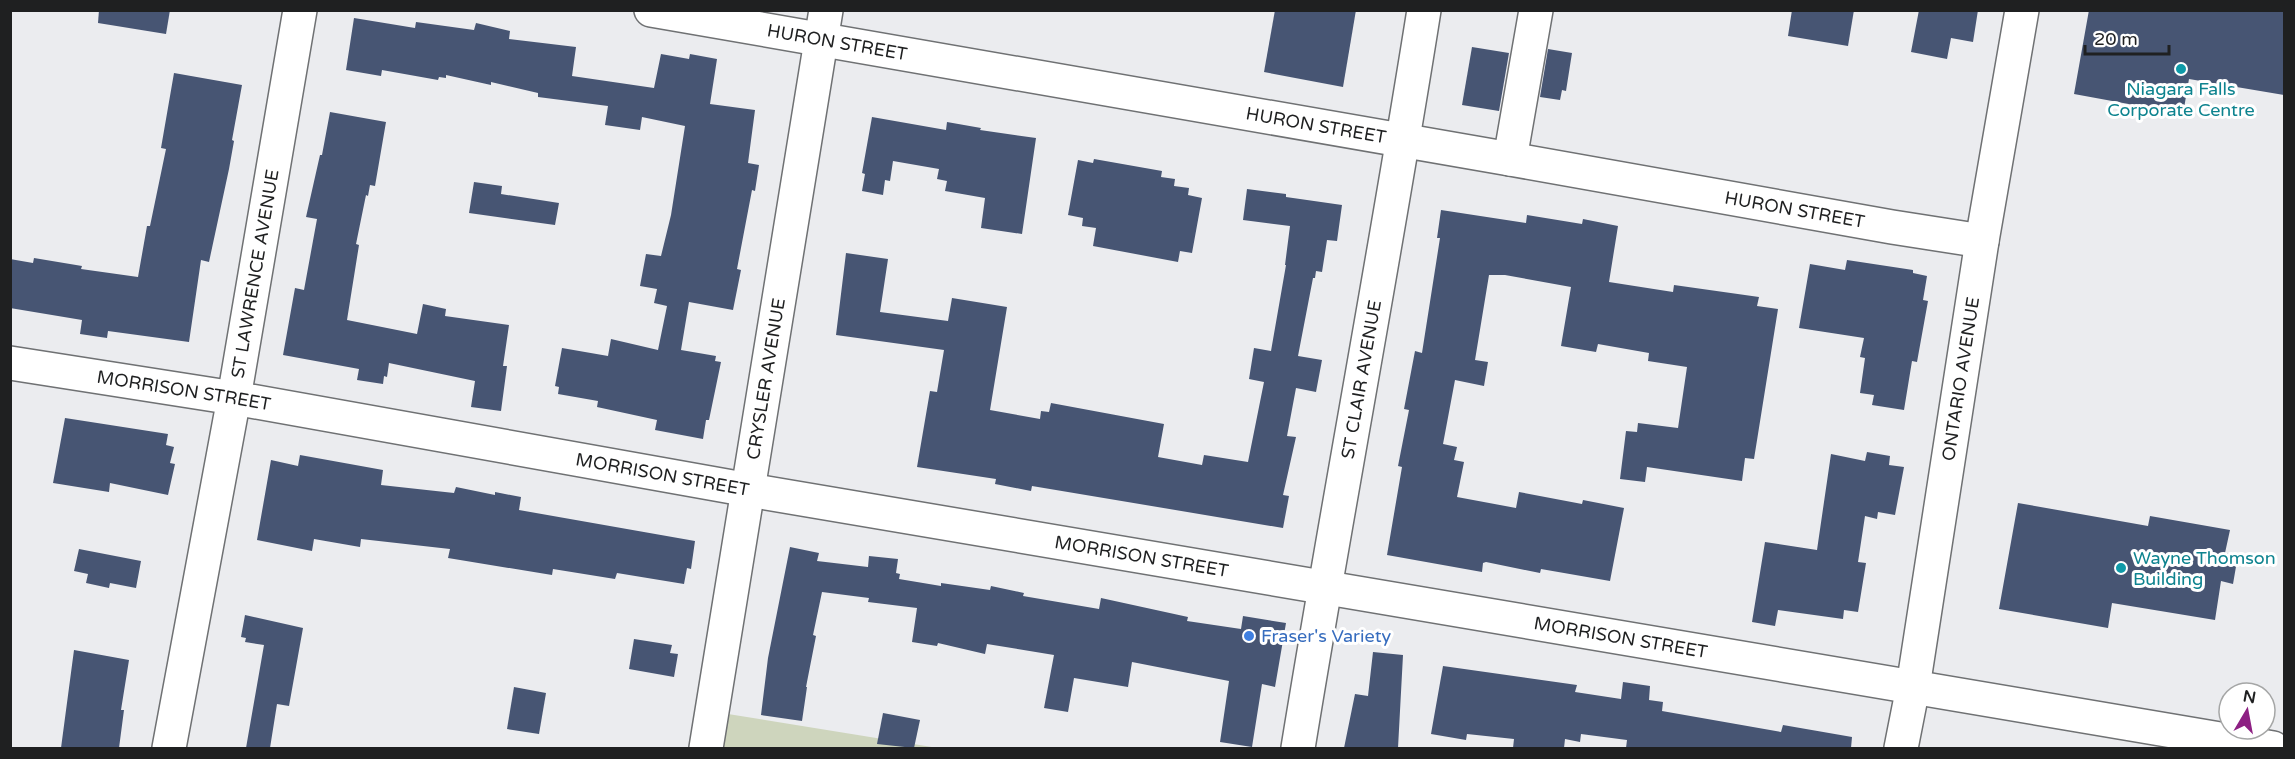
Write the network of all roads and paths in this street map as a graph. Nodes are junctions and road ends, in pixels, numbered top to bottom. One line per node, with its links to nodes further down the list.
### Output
1 (300, 10): 11 (street, ST LAWRENCE AVENUE)
2 (651, 10): 6 (street, HURON STREET)
3 (1424, 10): 7 (street, ST CLAIR AVENUE)
4 (1536, 10): 8 (street)
5 (2022, 10): 9 (street, ONTARIO AVENUE)
6 (824, 26): 7 (street, HURON STREET); 12 (street, CRYSLER AVENUE)
7 (1404, 140): 8 (street, HURON STREET); 13 (street, ST CLAIR AVENUE)
8 (1510, 159): 9 (street, HURON STREET)
9 (1982, 241): 14 (street, ONTARIO AVENUE)
10 (10, 363): 11 (street, MORRISON STREET)
11 (234, 398): 12 (street, MORRISON STREET); 16 (street, ST LAWRENCE AVENUE)
12 (749, 490): 13 (street, MORRISON STREET); 17 (street, CRYSLER AVENUE)
13 (1325, 586): 14 (street, MORRISON STREET); 18 (street, ST CLAIR AVENUE)
14 (1912, 687): 19 (street, ONTARIO AVENUE); 20 (street, MORRISON STREET)
15 (2284, 735): 20 (street)
16 (169, 748)
17 (706, 748)
18 (1298, 748)
19 (1901, 748)
20 (2274, 748)

